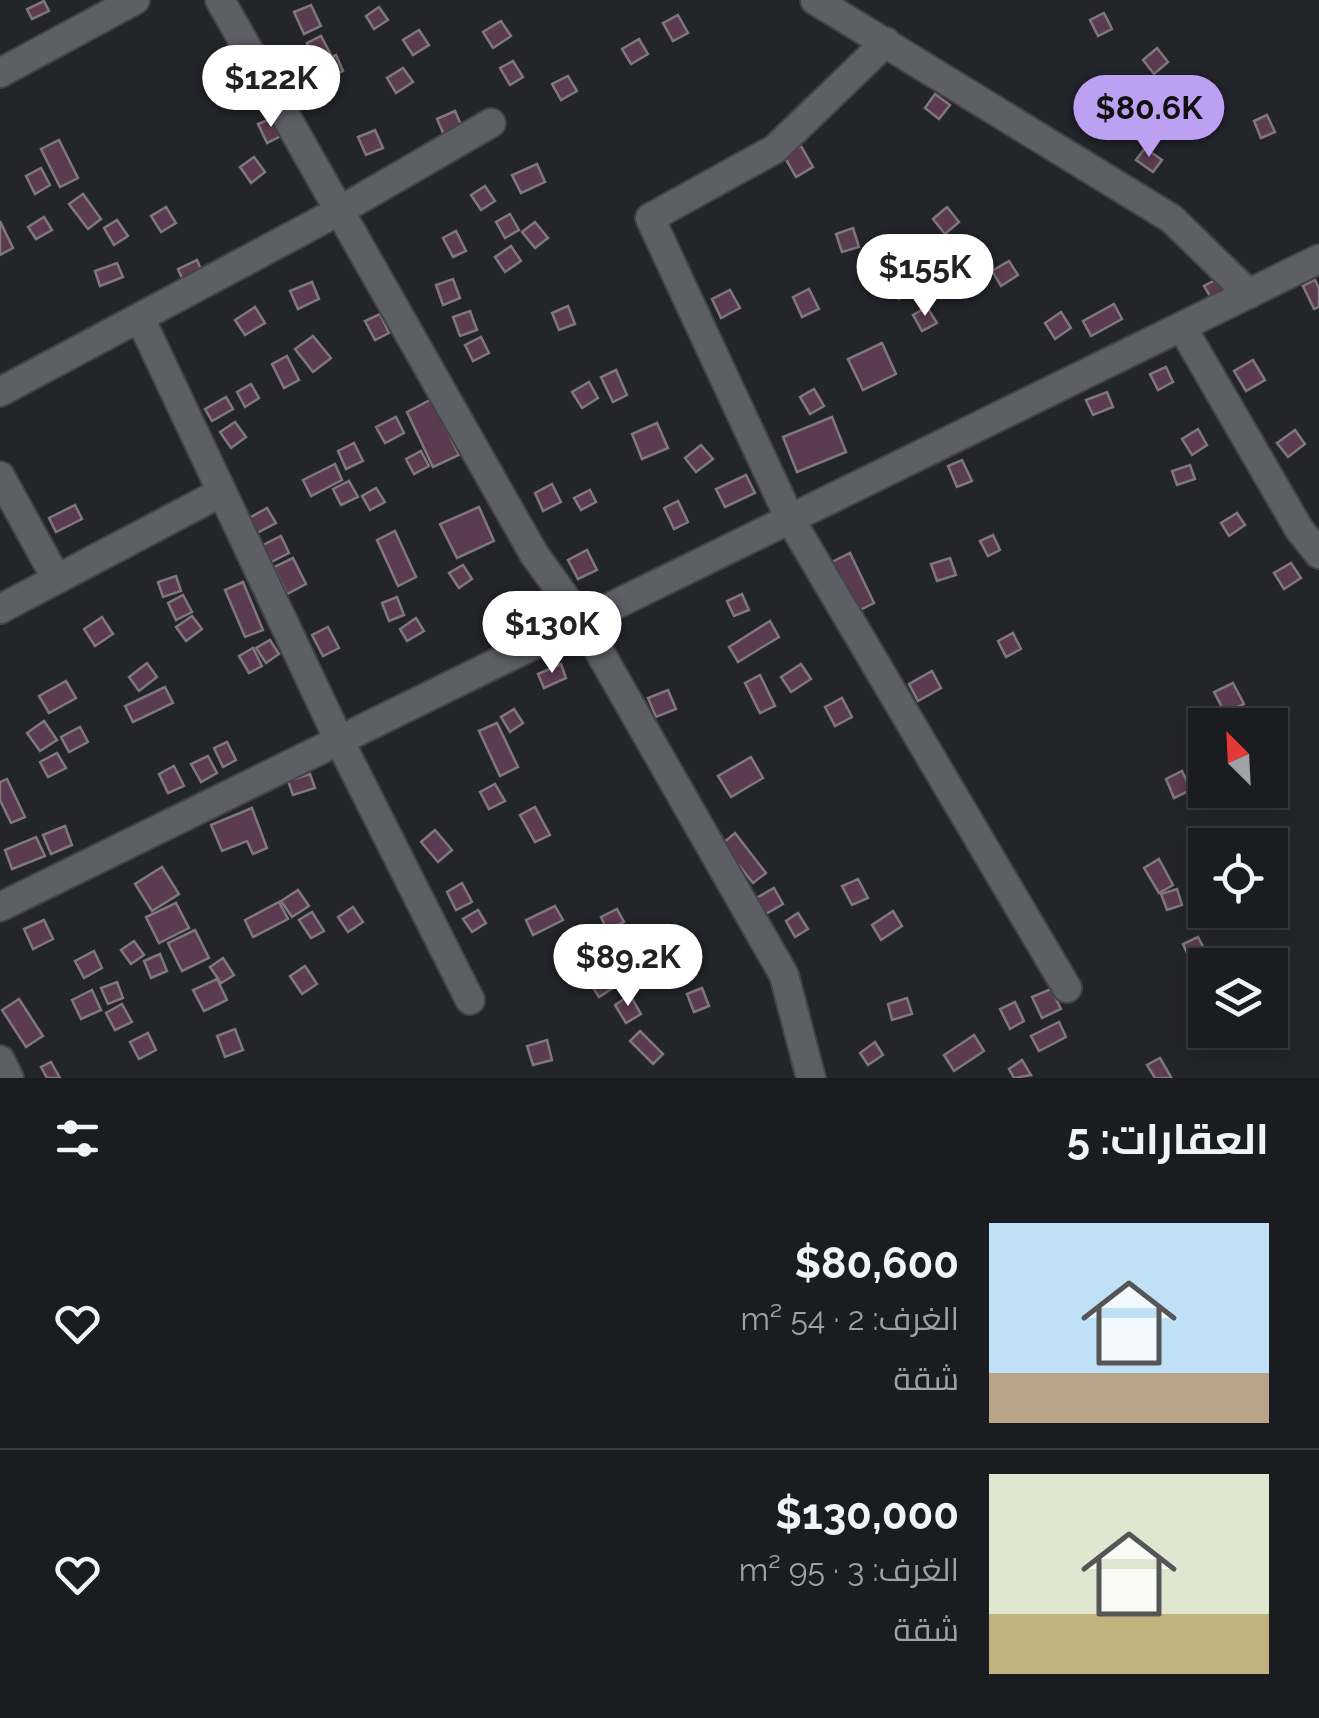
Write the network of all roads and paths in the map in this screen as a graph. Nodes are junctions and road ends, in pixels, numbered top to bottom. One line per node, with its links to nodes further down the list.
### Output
1 (135, 0): 5 (street)
2 (220, 0): 7 (street)
3 (815, 0): 4 (street)
4 (886, 42): 9 (street); 15 (street)
5 (0, 73)
6 (491, 122): 7 (street)
7 (339, 211): 10 (street); 20 (street)
8 (1319, 259): 9 (street)
9 (1249, 294): 11 (street)
10 (140, 318): 12 (street); 14 (street)
11 (1182, 327): 15 (street); 16 (street)
12 (0, 392)
13 (0, 476): 18 (street)
14 (222, 492): 18 (street); 21 (street)
15 (790, 519): 20 (street); 23 (street)
16 (1309, 524): 17 (street)
17 (1319, 554)
18 (56, 578): 19 (street)
19 (0, 609)
20 (582, 621): 21 (street); 27 (street)
21 (339, 740): 22 (street); 24 (street)
22 (0, 907)
23 (1067, 988)
24 (470, 1000)
25 (0, 1060): 26 (street)
26 (9, 1078)
27 (811, 1078)

